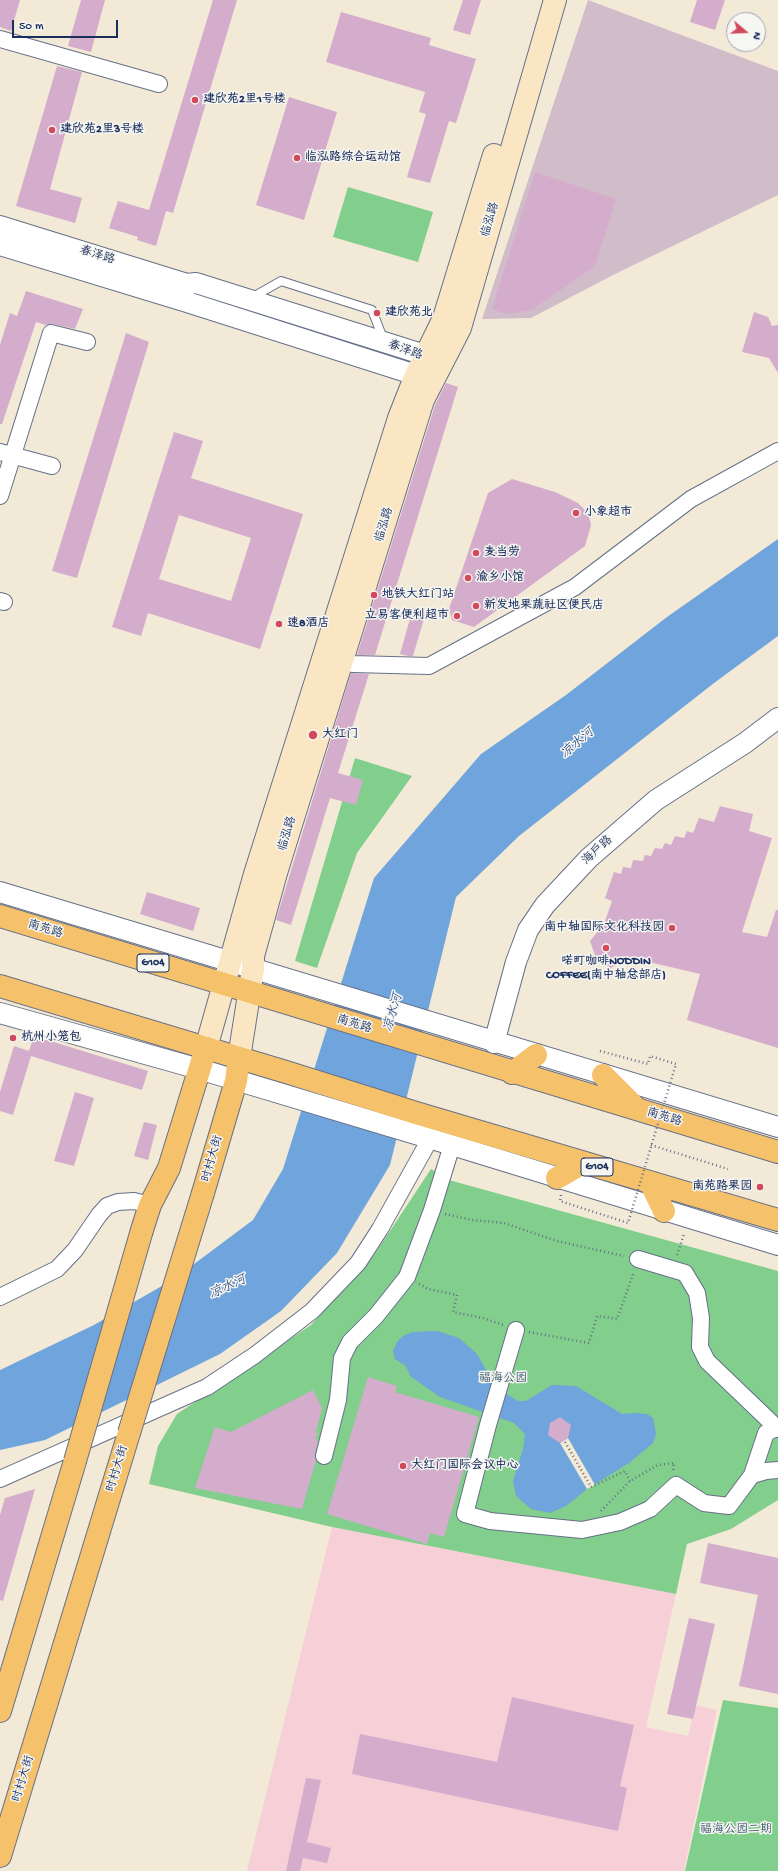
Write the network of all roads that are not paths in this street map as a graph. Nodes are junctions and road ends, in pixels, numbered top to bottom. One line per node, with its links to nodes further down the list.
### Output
1 (543, 0): 10 (main road, 临泓路)
2 (556, 0): 10 (main road, 临泓路)
3 (0, 39): 4 (street)
4 (159, 84)
5 (0, 226): 7 (street, 春泽路)
6 (0, 245): 10 (street, 春泽路)
7 (248, 299): 9 (street, 春泽路); 9 (lane)
8 (87, 342): 12 (street)
9 (385, 343): 10 (street, 春泽路)
10 (426, 368): 15 (main road, 临泓路); 19 (main road, 临泓路)
11 (778, 451): 15 (street)
12 (6, 454): 13 (street); 14 (street)
13 (52, 466)
14 (0, 496)
15 (341, 661): 20 (main road, 临泓路)
16 (778, 718): 25 (street, 海户路)
17 (0, 892): 19 (street)
18 (0, 916): 21 (main road, 南苑路 / G104)
19 (230, 962): 20 (street); 21 (main road, 临泓路)
20 (253, 969): 23 (main road, 临泓路); 25 (street)
21 (224, 985): 23 (main road, 南苑路 / G104); 26 (main road, 临泓路)
22 (0, 986): 26 (main road, G104)
23 (249, 992): 28 (main road, 临泓路); 30 (main road, 南苑路 / G104)
24 (0, 1014): 29 (street)
25 (494, 1043): 27 (street)
26 (206, 1048): 28 (main road, G104); 29 (main road)
27 (536, 1055): 30 (main road); 31 (street)
28 (239, 1058): 32 (main road, 时村大街); 34 (main road, G104)
29 (199, 1070): 32 (street); 42 (main road)
30 (512, 1073): 33 (main road, 南苑路 / G104)
31 (603, 1075): 33 (main road); 35 (street)
32 (236, 1081): 34 (street); 55 (main road, 时村大街, bridge)
33 (638, 1110): 38 (main road, 南苑路 / G104)
34 (413, 1123): 36 (street); 39 (main road, G104)
35 (778, 1127)
36 (430, 1139): 37 (street); 53 (street)
37 (452, 1145): 40 (street); 50 (street)
38 (778, 1152)
39 (583, 1163): 40 (main road); 41 (main road, G104)
40 (557, 1178): 43 (street)
41 (650, 1182): 43 (main road); 44 (main road, G104)
42 (150, 1205): 47 (street); 54 (main road, bridge)
43 (664, 1211): 45 (street)
44 (778, 1220)
45 (778, 1245)
46 (638, 1260): 49 (street)
47 (0, 1297)
48 (516, 1330): 52 (street)
49 (777, 1428): 52 (street)
50 (324, 1456)
51 (778, 1470): 52 (street)
52 (752, 1475)
53 (0, 1479)
54 (0, 1711)
55 (0, 1856)

